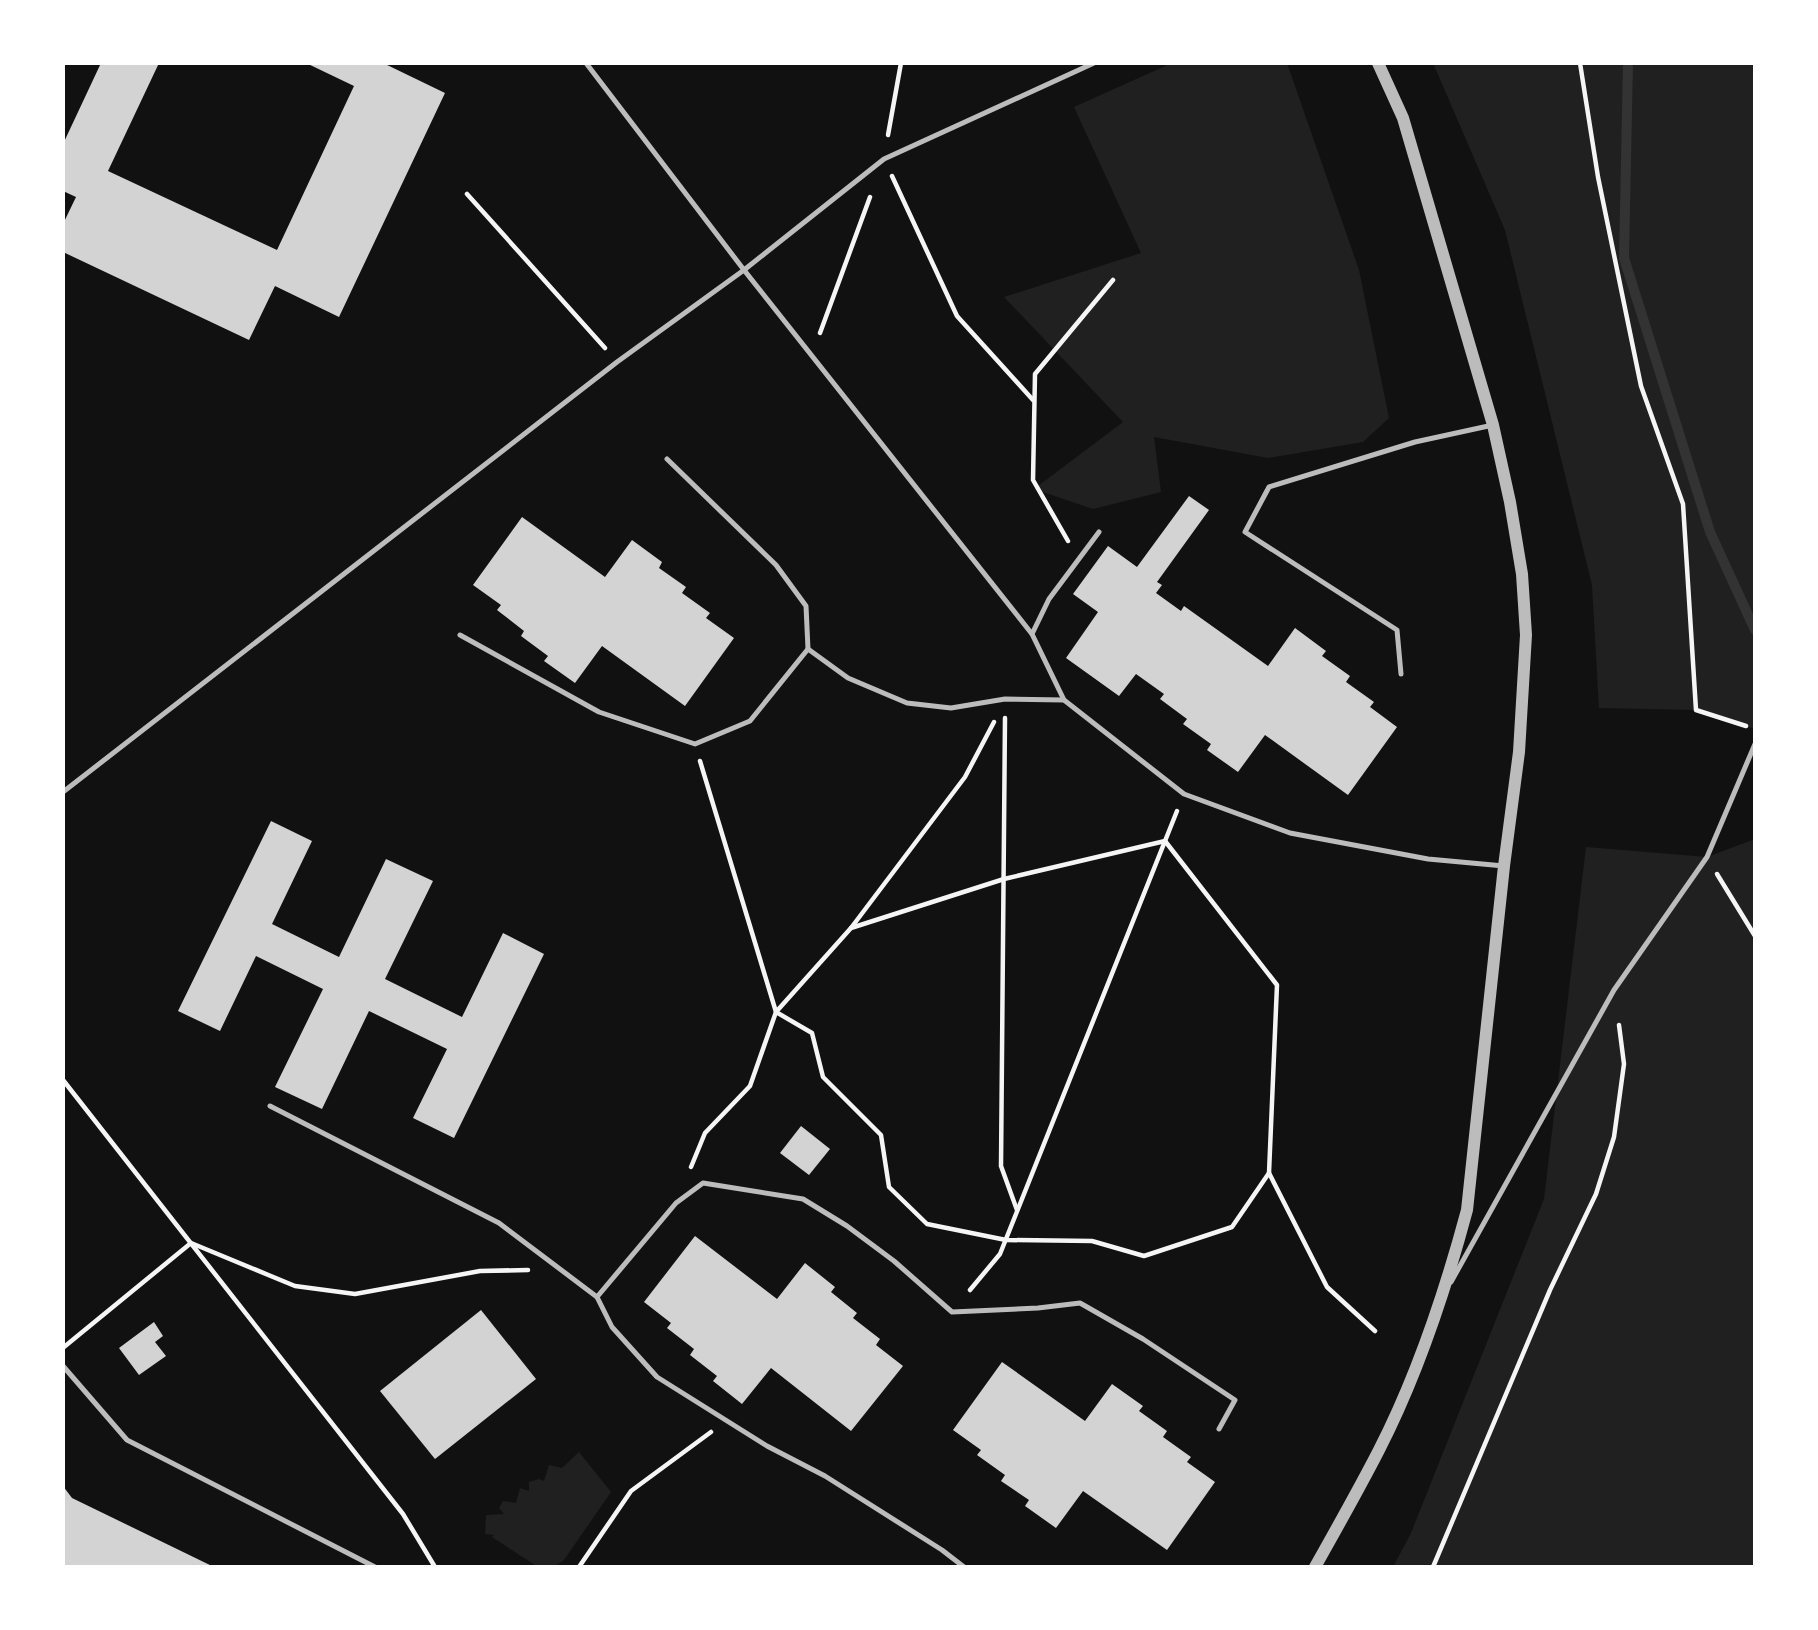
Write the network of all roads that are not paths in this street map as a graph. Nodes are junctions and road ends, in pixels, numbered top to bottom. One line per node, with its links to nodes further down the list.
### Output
1 (586, 63): 4 (lane)
2 (1094, 63): 4 (lane)
3 (1378, 63): 5 (street)
4 (744, 270): 8 (lane); 14 (lane)
5 (1493, 425): 11 (lane); 15 (street)
6 (667, 459): 10 (lane)
7 (1099, 532): 8 (lane)
8 (1032, 634): 12 (lane)
9 (460, 635): 10 (lane)
10 (808, 649): 12 (lane)
11 (1401, 674)
12 (1064, 700): 15 (lane)
13 (1755, 744): 18 (lane)
14 (63, 792)
15 (1504, 866): 18 (street)
16 (270, 1106): 17 (lane)
17 (597, 1297): 20 (lane); 22 (lane)
18 (1439, 1303): 23 (street)
19 (63, 1366): 21 (lane)
20 (1219, 1429)
21 (374, 1567)
22 (964, 1567)
23 (1315, 1567)

